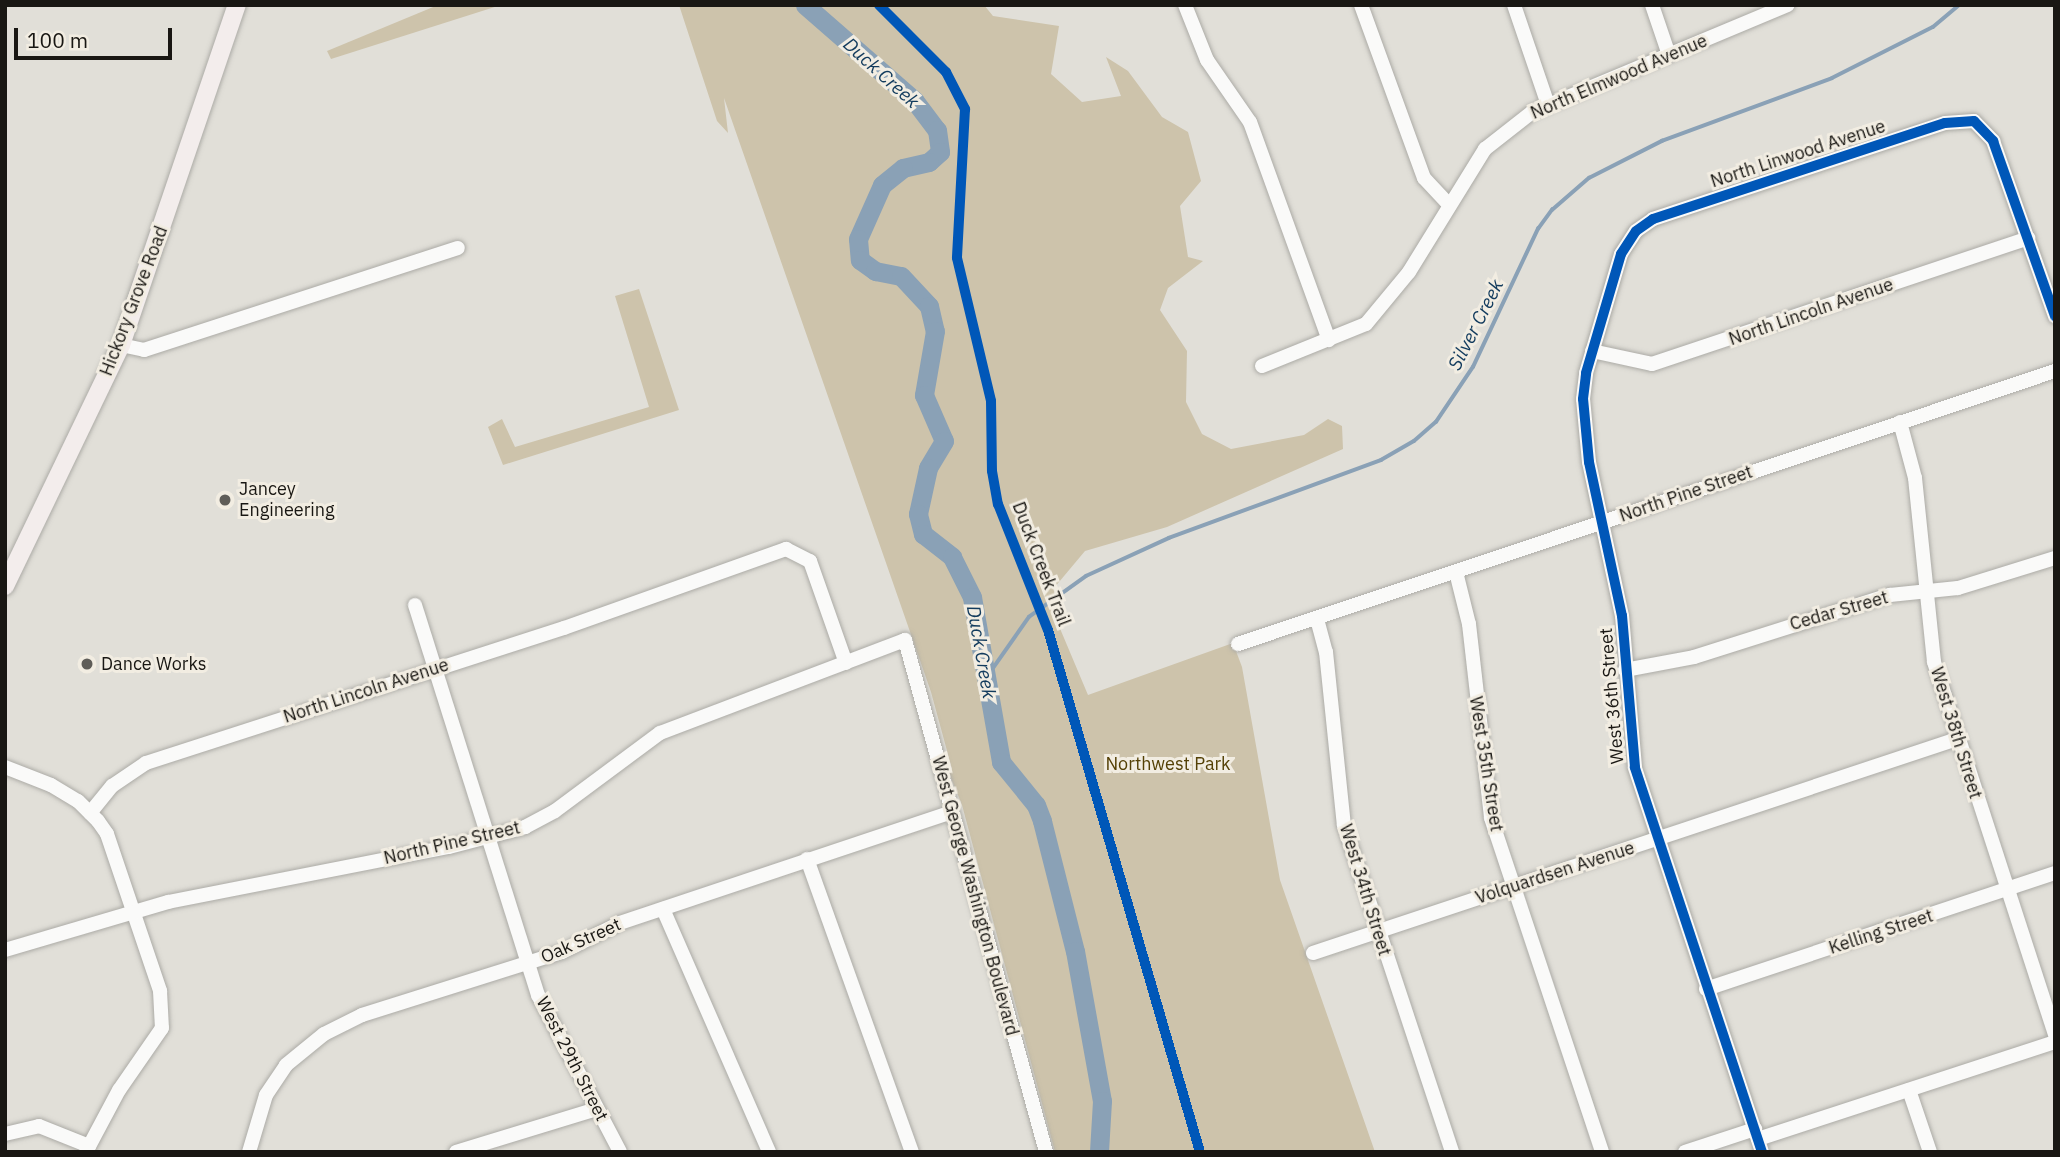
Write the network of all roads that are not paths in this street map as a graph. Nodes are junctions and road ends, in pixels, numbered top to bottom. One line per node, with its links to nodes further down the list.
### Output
1 (237, 5): 15 (main road, Hickory Grove Road)
2 (1185, 5): 14 (street)
3 (1362, 5): 9 (street)
4 (1514, 5): 8 (street)
5 (1652, 5): 7 (street)
6 (1788, 5): 7 (street, North Elmwood Avenue)
7 (1669, 55): 8 (street, North Elmwood Avenue)
8 (1548, 105): 9 (street, North Elmwood Avenue)
9 (1448, 204): 14 (street, North Elmwood Avenue)
10 (1636, 231): 11 (street, North Linwood Avenue); 16 (street, West 36th Street)
11 (2028, 238): 13 (street); 16 (street, North Lincoln Avenue)
12 (457, 248): 15 (street)
13 (2055, 316)
14 (1329, 340): 17 (street, North Elmwood Avenue)
15 (121, 345): 23 (main road, Hickory Grove Road)
16 (1592, 351): 20 (street, West 36th Street)
17 (1262, 366)
18 (2055, 370): 19 (street, North Pine Street)
19 (1900, 422): 20 (street, North Pine Street); 24 (street, West 38th Street)
20 (1603, 522): 22 (street, North Pine Street); 31 (street, West 36th Street)
21 (2055, 558): 24 (street, Cedar Street)
22 (1456, 572): 26 (street, North Pine Street); 40 (street, West 35th Street)
23 (5, 586)
24 (1925, 593): 31 (street, Cedar Street); 32 (street, West 38th Street)
25 (415, 605): 30 (street, West 29th Street)
26 (1317, 619): 28 (street, North Pine Street); 44 (street, West 34th Street)
27 (905, 640): 29 (street, North Pine Street); 34 (street, West George Washington Boulevard)
28 (1238, 643)
29 (846, 663): 30 (street, North Lincoln Avenue); 36 (street, North Pine Street)
30 (435, 670): 35 (street, North Lincoln Avenue); 36 (street, West 29th Street)
31 (1625, 670): 37 (street, West 36th Street)
32 (1956, 739): 37 (street, Volquardsen Avenue); 41 (street, West 38th Street)
33 (5, 767): 35 (street)
34 (951, 812): 38 (street, Oak Street); 61 (street, West George Washington Boulevard)
35 (90, 813): 43 (street)
36 (487, 837): 43 (street, North Pine Street); 47 (street, West 29th Street)
37 (1657, 839): 40 (street, Volquardsen Avenue); 48 (street, West 36th Street)
38 (807, 859): 42 (street, Oak Street); 60 (street)
39 (2055, 873): 41 (street, Kelling Street)
40 (1513, 888): 44 (street, Volquardsen Avenue); 63 (street, West 35th Street)
41 (2006, 891): 48 (street, Kelling Street); 49 (street, West 38th Street)
42 (663, 909): 47 (street, Oak Street); 59 (street)
43 (133, 911): 45 (street, North Pine Street); 55 (street)
44 (1377, 932): 46 (street, Volquardsen Avenue); 62 (street, West 34th Street)
45 (5, 950)
46 (1313, 953)
47 (527, 963): 52 (street, West 29th Street); 56 (street, Oak Street)
48 (1706, 989): 54 (street, West 36th Street)
49 (2055, 1035)
50 (2055, 1042): 51 (street)
51 (1909, 1090): 54 (street); 65 (street)
52 (597, 1109): 57 (street); 58 (street, West 29th Street)
53 (5, 1134): 55 (street)
54 (1758, 1140): 64 (street)
55 (88, 1149)
56 (248, 1152)
57 (456, 1152)
58 (620, 1152)
59 (769, 1152)
60 (912, 1152)
61 (1046, 1152)
62 (1451, 1152)
63 (1602, 1152)
64 (1685, 1152)
65 (1930, 1152)

